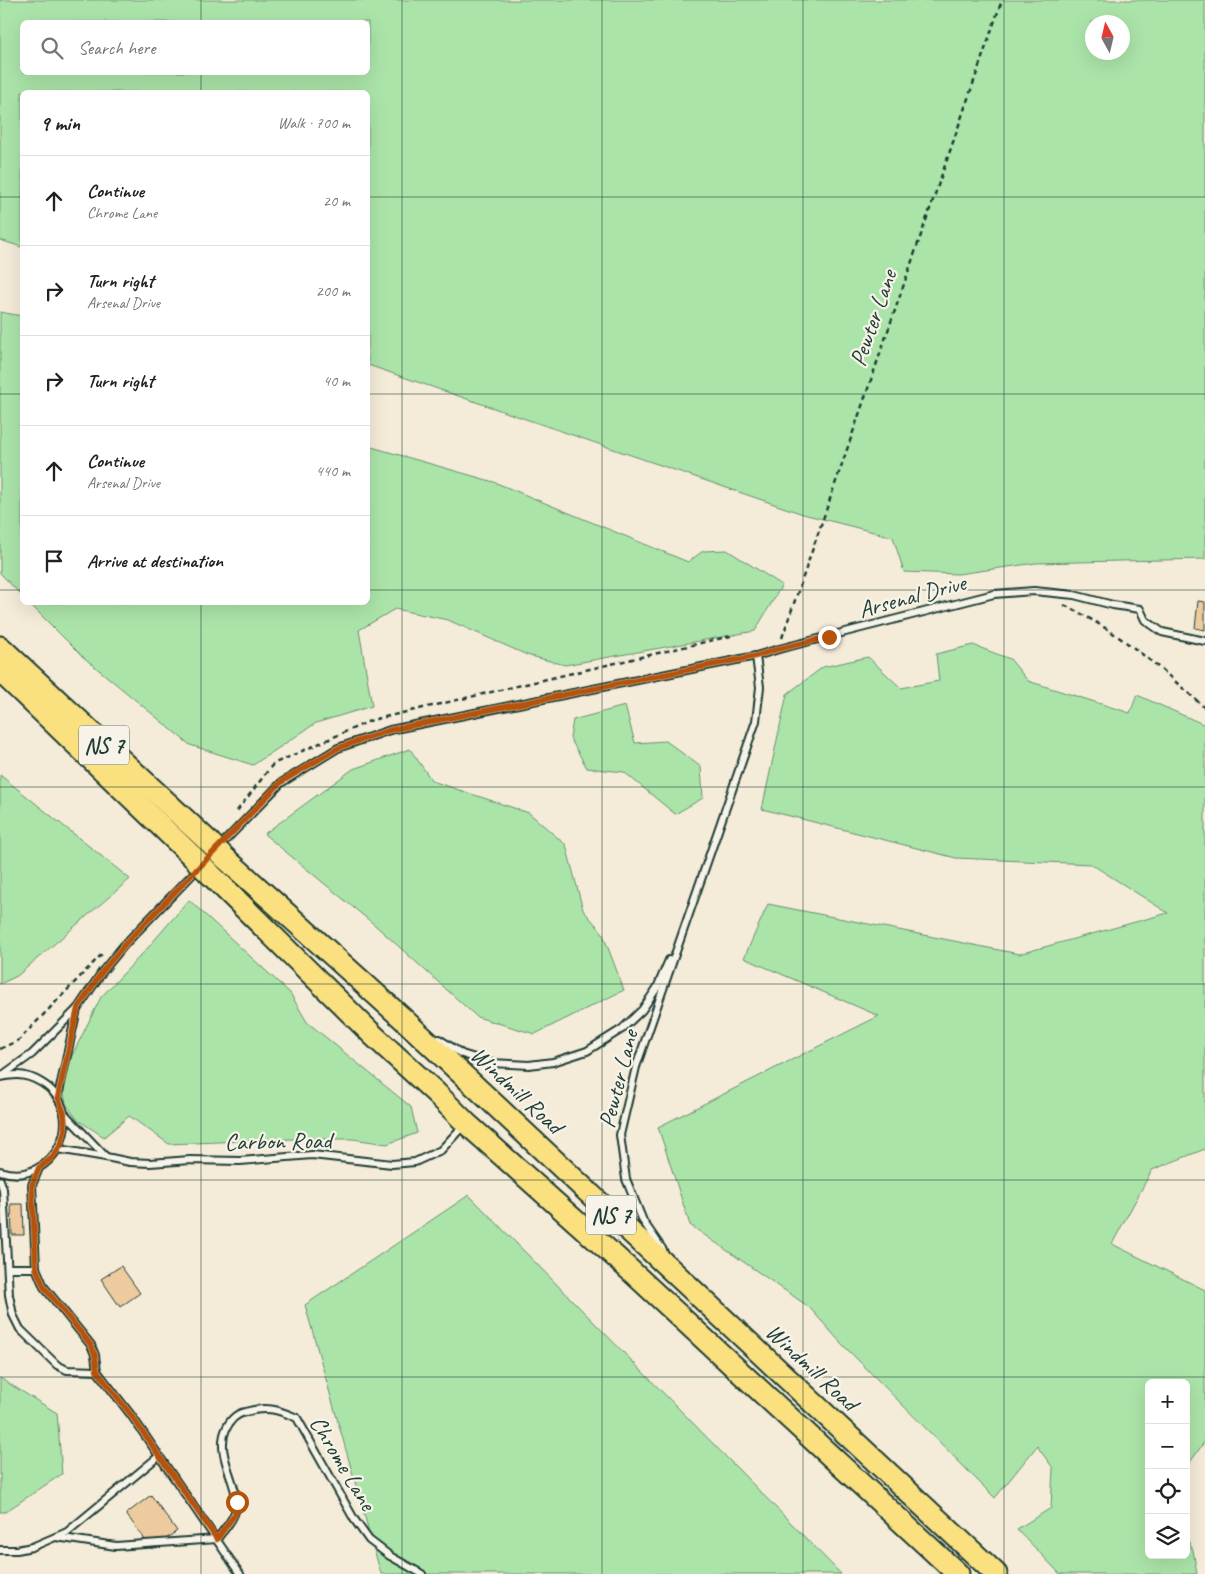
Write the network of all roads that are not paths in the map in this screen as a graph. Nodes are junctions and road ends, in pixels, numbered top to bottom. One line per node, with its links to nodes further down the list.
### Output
1 (1205, 641): 3 (lane, Arsenal Drive)
2 (0, 647): 6 (highway, Windmill Road / NS 7, bridge)
3 (756, 656): 5 (lane, Pewter Lane); 7 (lane, Arsenal Drive)
4 (0, 671): 13 (highway, NS 7, bridge)
5 (690, 915): 9 (lane, Pewter Lane); 19 (lane, Pewter Lane)
6 (328, 951): 8 (lane); 24 (highway, Windmill Road / NS 7)
7 (78, 1008): 10 (lane, Arsenal Drive); 11 (lane, Arsenal Drive)
8 (427, 1032)
9 (434, 1036)
10 (0, 1077): 11 (lane)
11 (58, 1097): 12 (lane)
12 (64, 1113): 14 (lane); 15 (lane)
13 (466, 1123): 15 (lane, Carbon Road); 31 (highway, NS 7)
14 (58, 1150): 15 (lane, Carbon Road); 16 (lane)
15 (106, 1157)
16 (39, 1168): 17 (lane); 22 (lane)
17 (0, 1171)
18 (0, 1180): 21 (lane)
19 (667, 1255)
20 (672, 1262): 24 (lane)
21 (8, 1268): 22 (lane); 23 (lane)
22 (36, 1268): 23 (lane)
23 (97, 1371): 25 (lane)
24 (785, 1378): 32 (highway, Windmill Road / NS 7)
25 (159, 1456): 26 (lane); 27 (lane)
26 (56, 1537): 27 (lane); 28 (lane)
27 (217, 1539): 29 (lane); 30 (lane, Chrome Lane)
28 (0, 1550)
29 (240, 1574)
30 (422, 1574)
31 (958, 1574)
32 (996, 1574)

